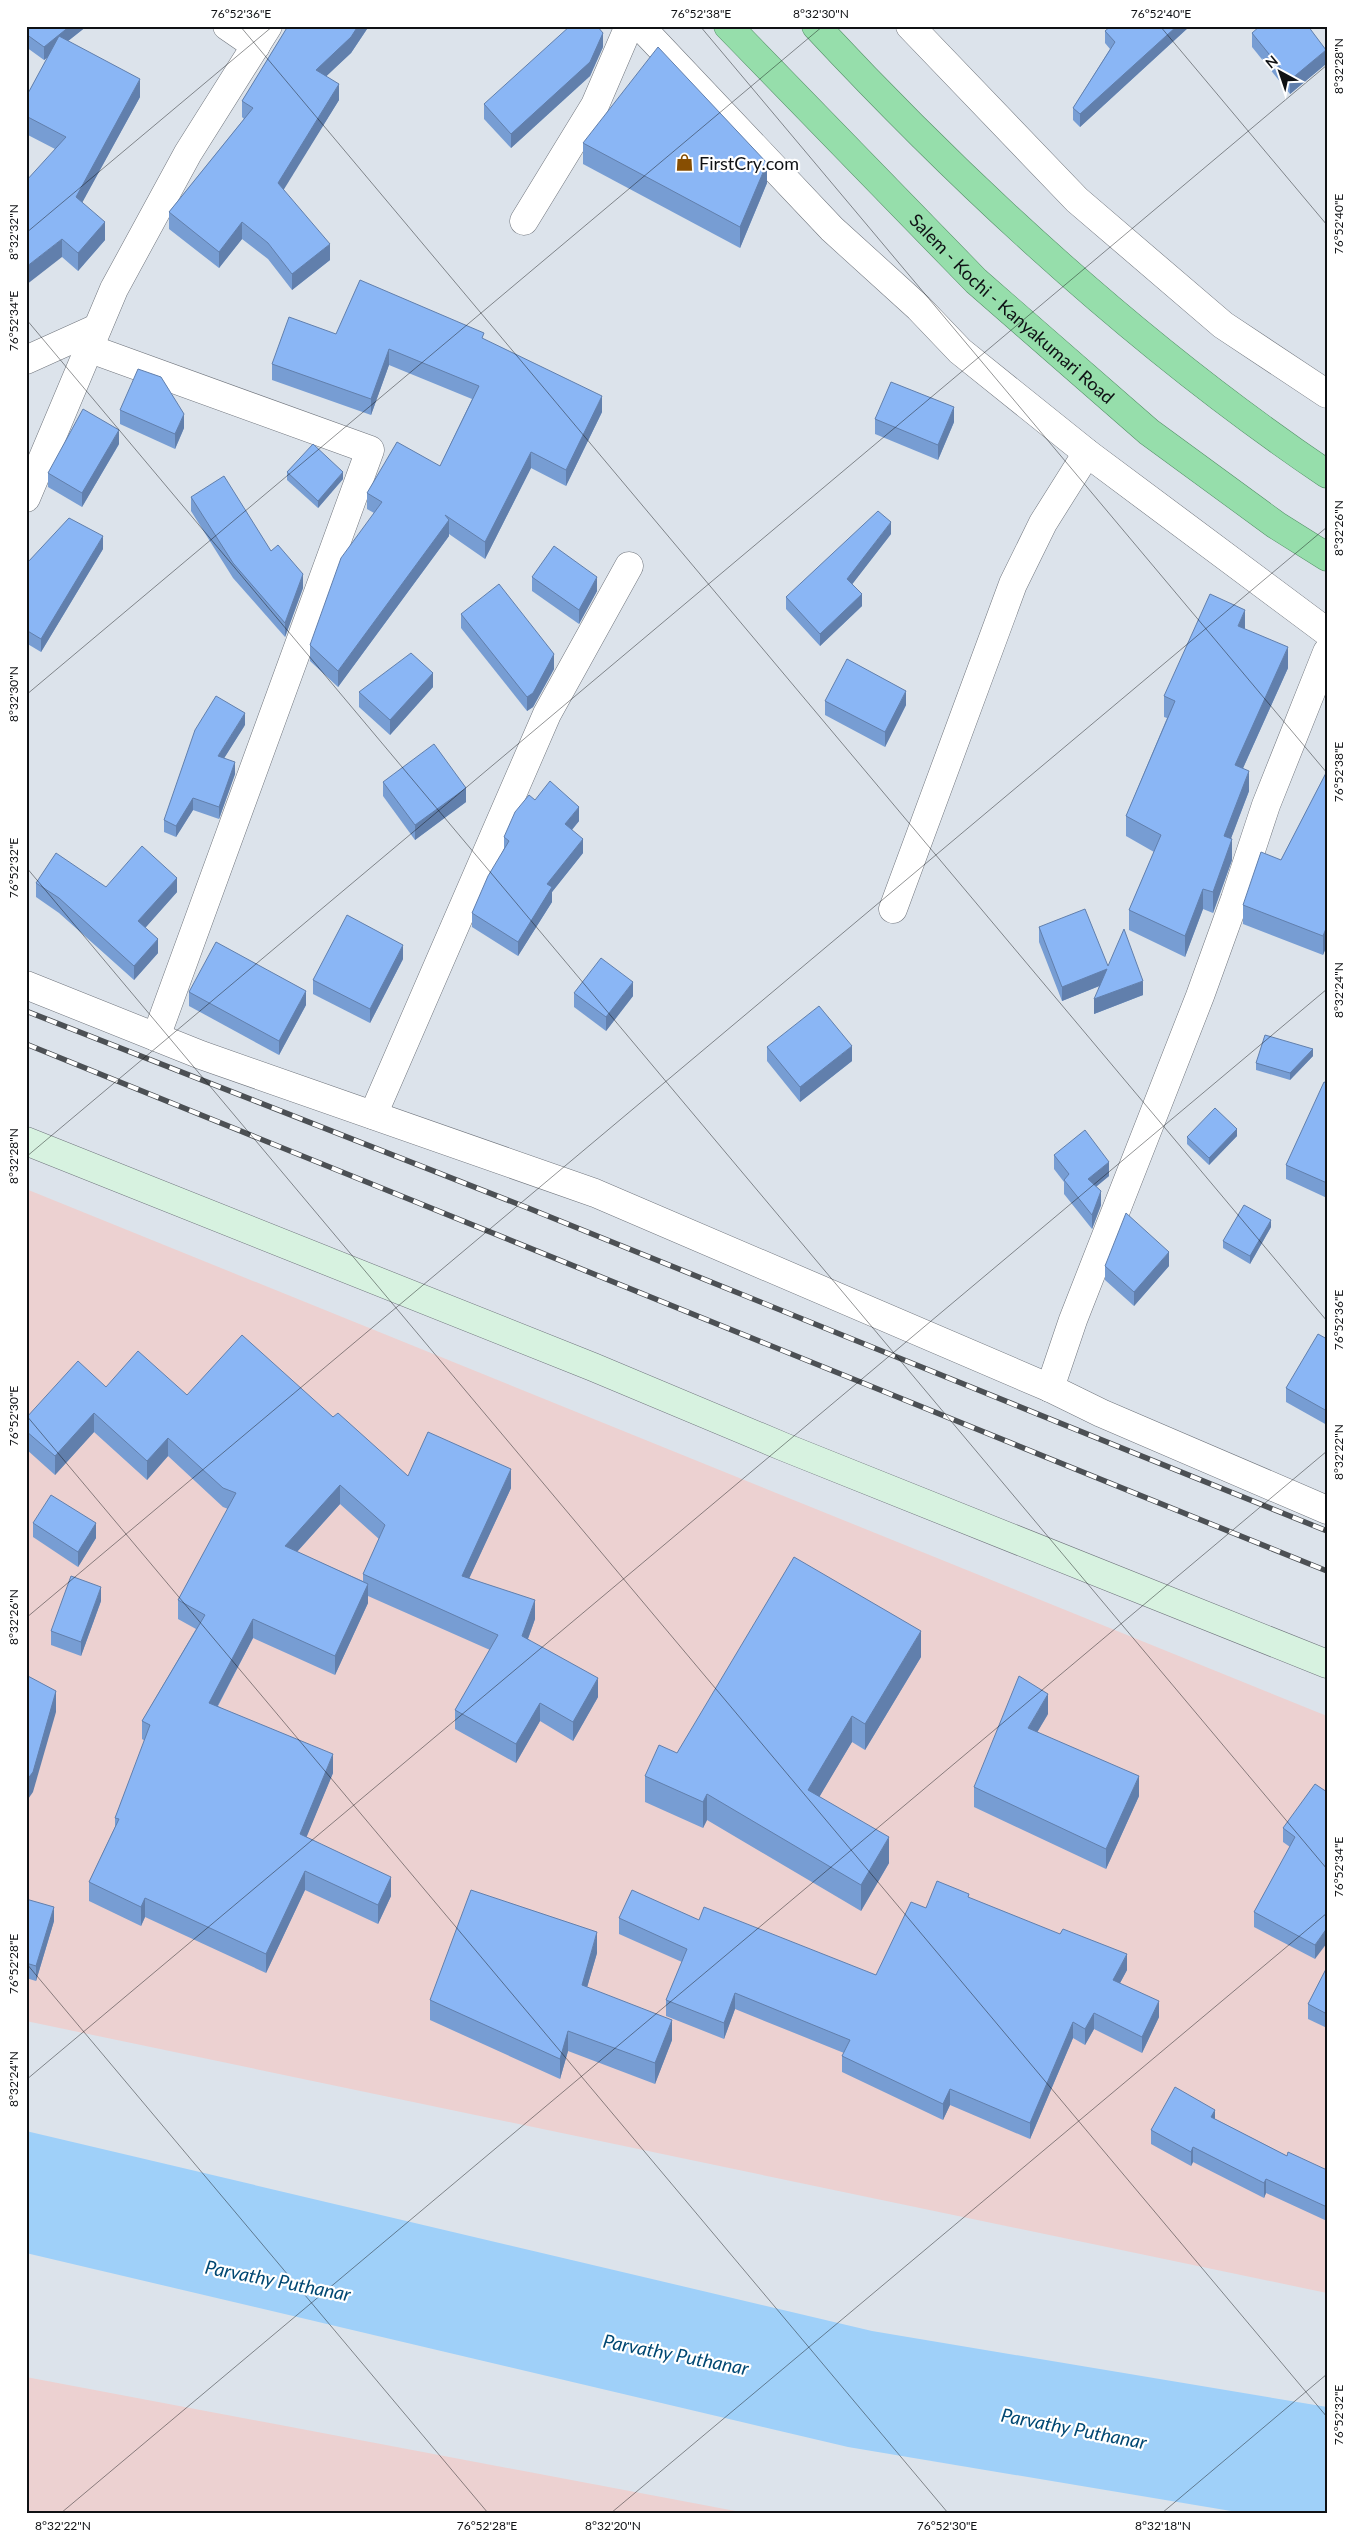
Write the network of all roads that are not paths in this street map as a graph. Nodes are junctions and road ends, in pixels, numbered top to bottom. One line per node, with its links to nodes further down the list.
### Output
1 (227, 26): 7 (street)
2 (629, 26): 8 (street)
3 (640, 26): 12 (street)
4 (728, 26): 15 (highway, Salem - Kochi - Kanyakumari Road)
5 (816, 26): 13 (highway)
6 (910, 26): 11 (street)
7 (262, 36): 9 (street)
8 (524, 221)
9 (92, 338): 10 (street); 14 (street); 21 (street)
10 (26, 360)
11 (1327, 394)
12 (1087, 453): 17 (street); 19 (street)
13 (1327, 474)
14 (26, 498)
15 (1327, 557)
16 (629, 566): 22 (street)
17 (1327, 632)
18 (1327, 652): 24 (street)
19 (893, 909)
20 (26, 985): 21 (street)
21 (156, 1038): 22 (street)
22 (372, 1116): 24 (street)
23 (26, 1141): 26 (main road)
24 (1050, 1388): 25 (street)
25 (1327, 1510)
26 (1327, 1664)

